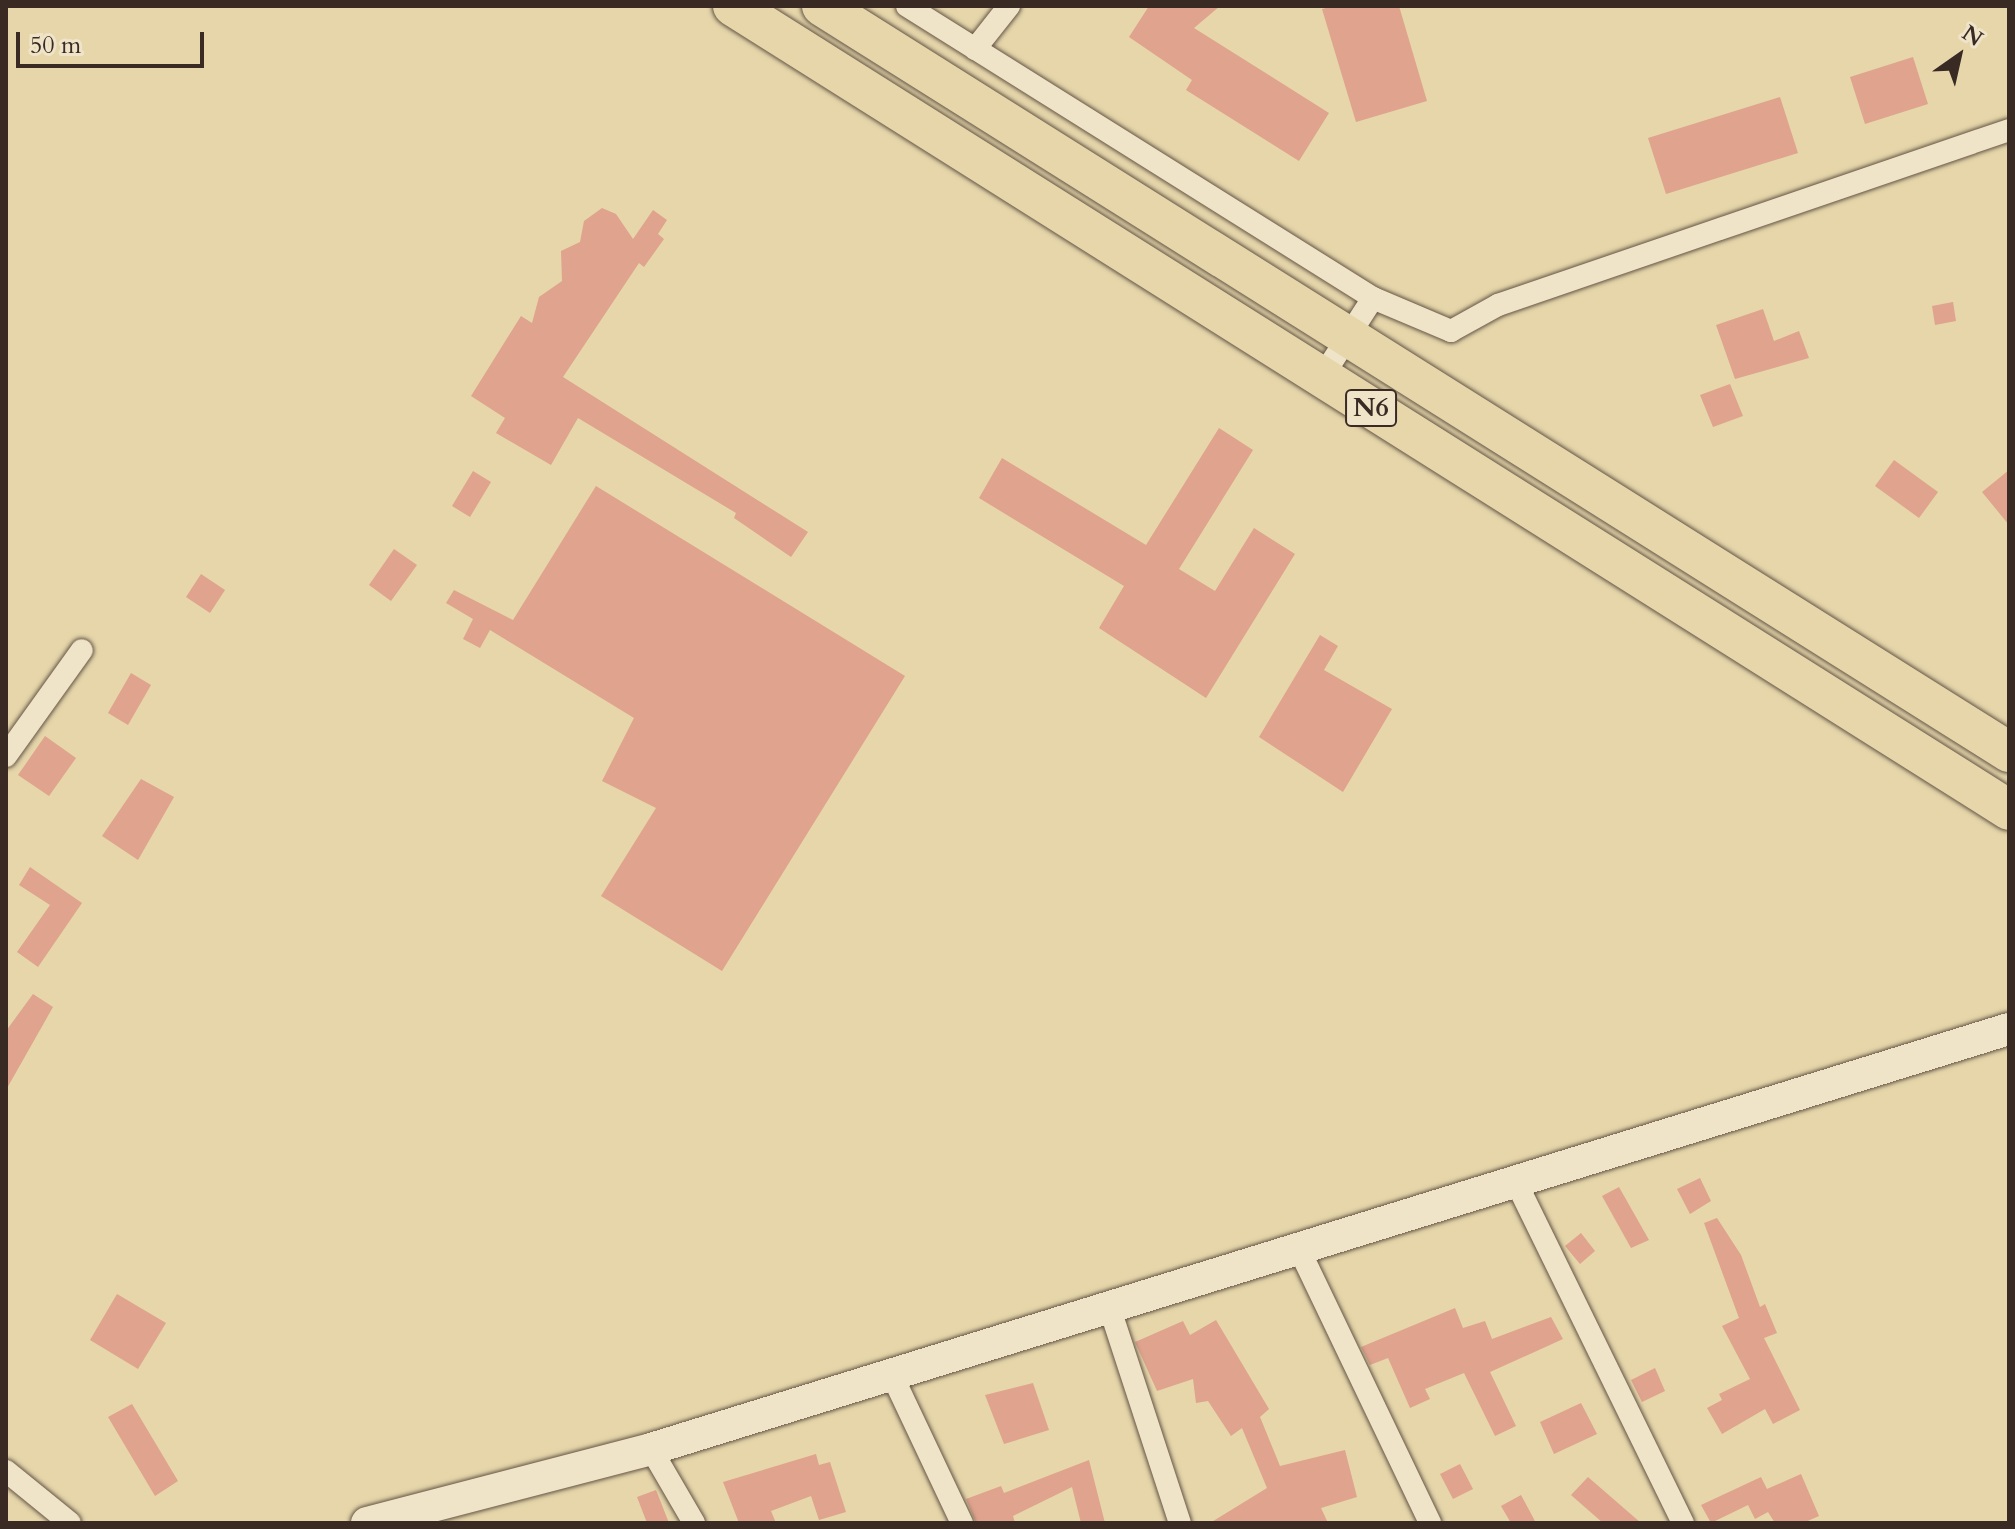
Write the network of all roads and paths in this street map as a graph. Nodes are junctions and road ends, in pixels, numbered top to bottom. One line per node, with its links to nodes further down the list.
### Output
1 (733, 6): 9 (highway, N6)
2 (822, 6): 8 (highway, N6)
3 (907, 6): 5 (street)
4 (1009, 6): 5 (street)
5 (975, 49): 7 (street)
6 (2009, 130): 7 (street)
7 (1373, 298): 8 (street)
8 (1350, 333): 9 (street); 11 (highway, N6)
9 (1322, 377): 13 (highway, N6)
10 (82, 650): 12 (street)
11 (2009, 752)
12 (6, 756)
13 (2009, 810)
14 (2009, 1029): 15 (street)
15 (1514, 1178): 16 (street); 28 (street)
16 (1298, 1247): 17 (street); 27 (street)
17 (1110, 1309): 18 (street); 26 (street)
18 (891, 1373): 19 (street); 25 (street)
19 (651, 1449): 21 (street); 24 (street)
20 (6, 1471): 22 (street)
21 (451, 1513): 23 (street)
22 (70, 1523)
23 (367, 1523)
24 (694, 1523)
25 (962, 1523)
26 (1180, 1523)
27 (1430, 1523)
28 (1683, 1523)

